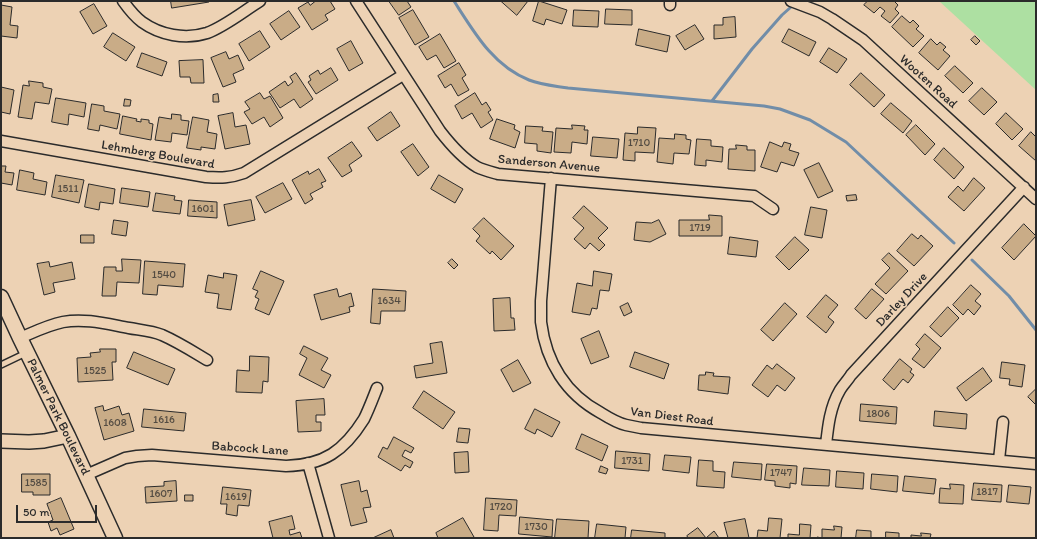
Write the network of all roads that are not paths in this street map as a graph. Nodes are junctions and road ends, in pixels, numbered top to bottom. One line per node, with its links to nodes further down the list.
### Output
1 (123, 1): 2 (street)
2 (260, 1)
3 (356, 1): 5 (street, Sanderson Avenue)
4 (791, 1): 8 (street, Wooten Road)
5 (403, 75): 6 (street, Lehmberg Boulevard); 7 (street, Sanderson Avenue)
6 (1, 141)
7 (551, 178): 10 (street, Sanderson Avenue); 20 (street, Van Diest Road)
8 (1024, 187): 9 (street, Wooten Road); 20 (street, Darley Drive)
9 (1036, 199)
10 (773, 208)
11 (1, 297): 12 (main road, Palmer Park Boulevard)
12 (20, 338): 13 (main road, Palmer Park Boulevard); 14 (street)
13 (27, 353): 15 (lane); 18 (main road, Palmer Park Boulevard)
14 (207, 360)
15 (1, 365)
16 (377, 388): 22 (street, Babcock Lane)
17 (1003, 422): 21 (street)
18 (68, 436): 19 (street); 24 (main road, Palmer Park Boulevard)
19 (1, 441)
20 (826, 445): 21 (street, Van Diest Road)
21 (999, 460): 23 (street, Van Diest Road)
22 (308, 463): 24 (street, Babcock Lane); 26 (street)
23 (1036, 464)
24 (86, 474): 25 (main road, Palmer Park Boulevard)
25 (115, 538)
26 (329, 538)

